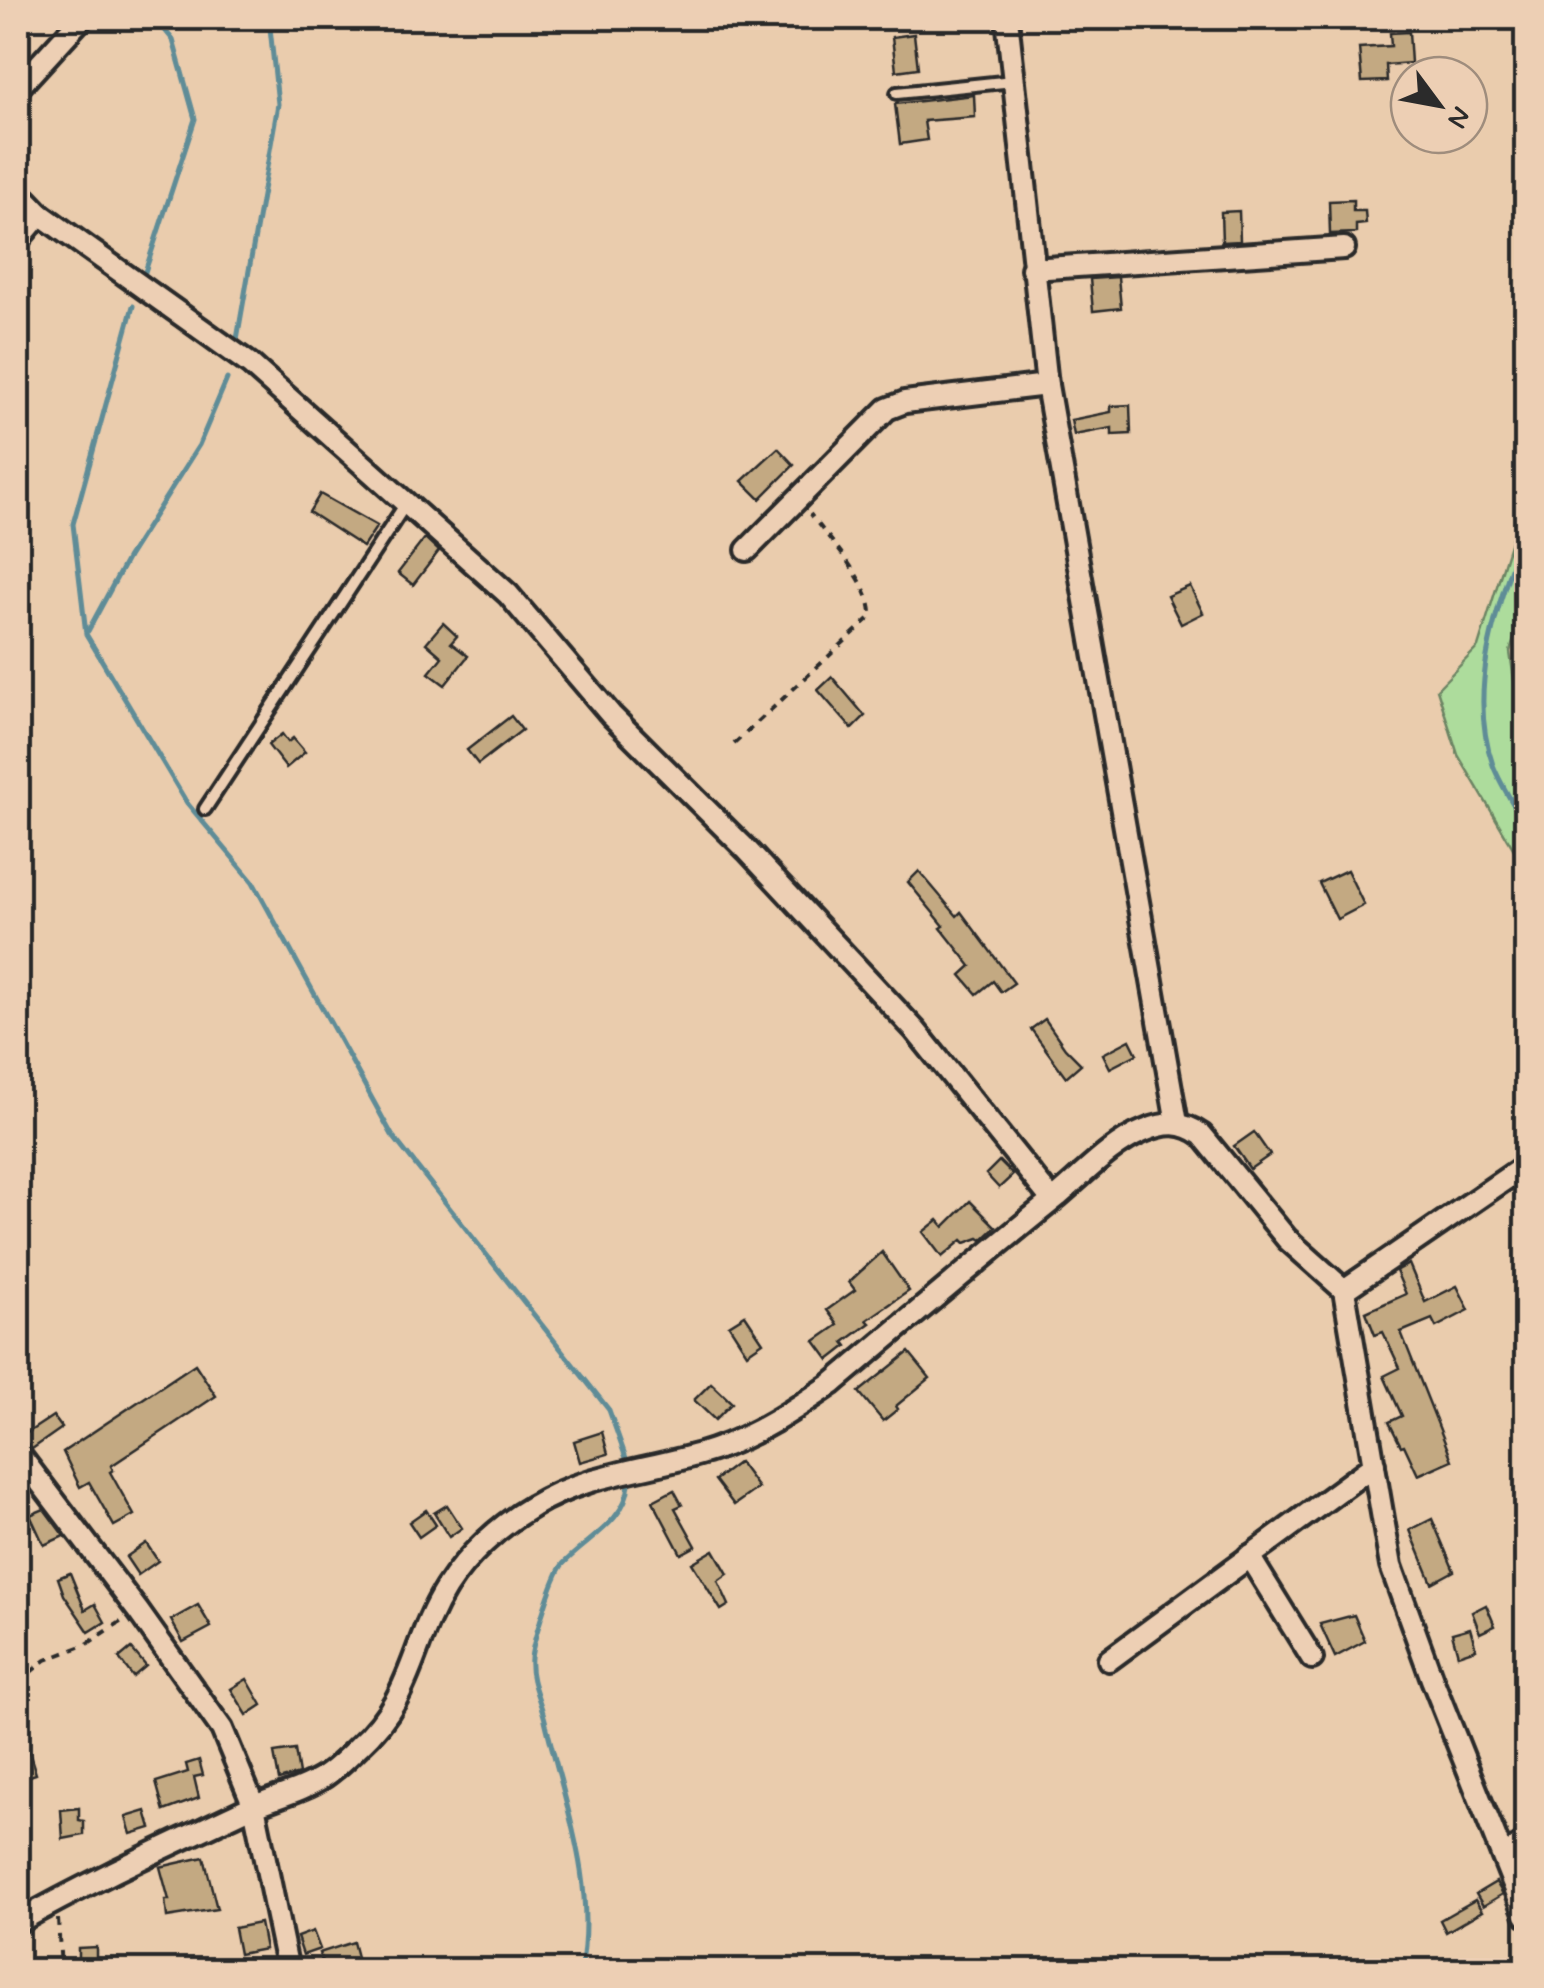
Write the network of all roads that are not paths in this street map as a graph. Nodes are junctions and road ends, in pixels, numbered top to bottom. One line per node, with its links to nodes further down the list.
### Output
1 (82, 18): 4 (street)
2 (1007, 18): 3 (street)
3 (1013, 81): 5 (lane); 10 (street)
4 (18, 88)
5 (896, 93)
6 (18, 191): 7 (street)
7 (40, 214): 8 (street); 12 (street)
8 (18, 240)
9 (1344, 248): 10 (street)
10 (1032, 269): 11 (street)
11 (1047, 385): 13 (street); 15 (street)
12 (405, 505): 14 (lane); 17 (street)
13 (747, 550)
14 (204, 808)
15 (1177, 1122): 17 (street); 18 (street)
16 (1526, 1165): 18 (street)
17 (1052, 1200): 24 (street)
18 (1344, 1290): 20 (street)
19 (18, 1453): 24 (street)
20 (1374, 1464): 21 (street); 26 (street)
21 (1249, 1556): 22 (street); 23 (street)
22 (1312, 1658)
23 (1109, 1660)
24 (254, 1806): 28 (street); 29 (street)
25 (1526, 1842): 26 (street)
26 (1504, 1856): 27 (street)
27 (1526, 1915)
28 (18, 1922)
29 (288, 1970)

